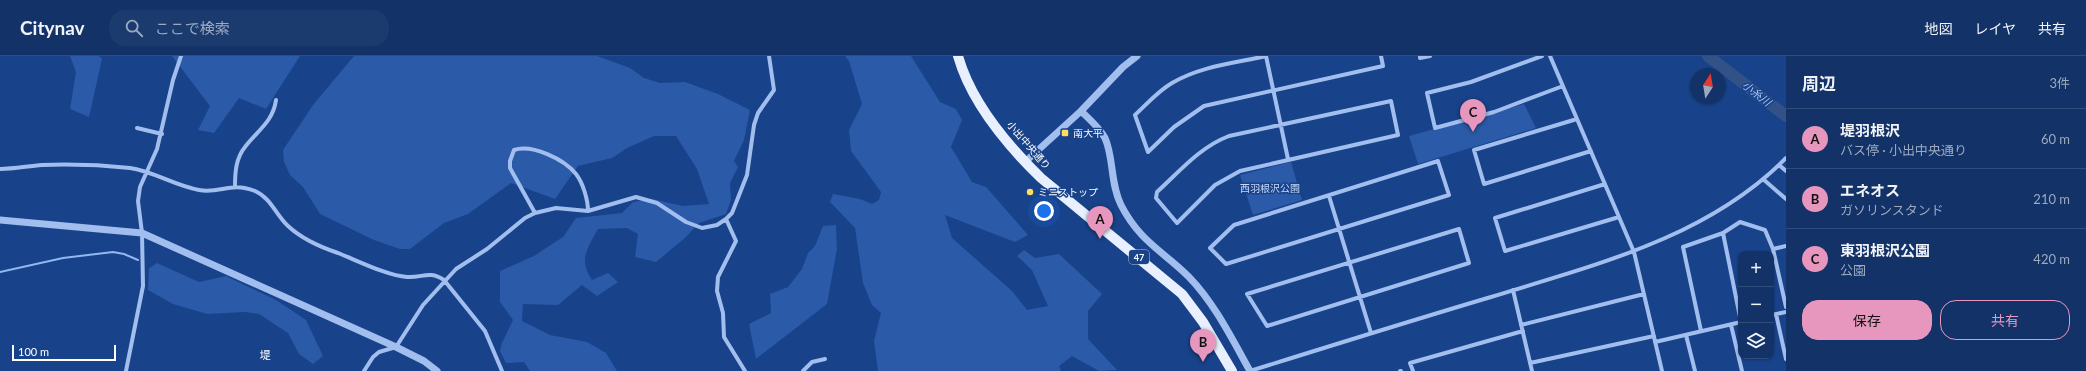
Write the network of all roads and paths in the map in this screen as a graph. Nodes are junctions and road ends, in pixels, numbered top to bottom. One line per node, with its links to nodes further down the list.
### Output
1 (181, 56): 18 (street)
2 (769, 56): 35 (street)
3 (958, 56): 22 (main road, 小出中央通り / 47)
4 (1137, 56): 14 (street)
5 (1266, 56): 12 (street); 12 (street)
6 (1381, 56): 12 (street)
7 (1420, 56): 8 (street)
8 (1430, 56)
9 (1542, 56): 11 (street)
10 (1550, 56): 11 (street)
11 (1563, 86): 15 (street)
12 (1273, 90): 16 (street)
13 (276, 100): 29 (street)
14 (1081, 111): 22 (street); 72 (street)
15 (1577, 119): 19 (street); 19 (street)
16 (1281, 125): 21 (street); 21 (street); 21 (street)
17 (137, 128): 18 (street)
18 (162, 134): 26 (street)
19 (1591, 151): 28 (street)
20 (1786, 158): 23 (street)
21 (1288, 159)
22 (1025, 162): 71 (main road, 小出中央通り / 47)
23 (1779, 165): 25 (street); 27 (street)
24 (0, 169): 26 (street)
25 (1786, 171)
26 (147, 173): 29 (street); 38 (street)
27 (1763, 179): 31 (street); 42 (street)
28 (1605, 184): 34 (street); 34 (street)
29 (235, 186): 44 (street)
30 (1329, 196): 37 (street); 37 (street); 37 (street)
31 (1786, 199)
32 (588, 211): 33 (street); 33 (street); 35 (street)
33 (534, 213): 44 (street)
34 (1619, 217): 42 (street)
35 (726, 219): 69 (street)
36 (0, 220): 38 (street)
37 (1339, 229): 43 (street)
38 (142, 233): 61 (street); 65 (street)
39 (1722, 233): 41 (street); 49 (street); 56 (street)
40 (1786, 246): 41 (street)
41 (1773, 249): 48 (street)
42 (1634, 252): 45 (street); 46 (street)
43 (1350, 263): 47 (street); 47 (street); 47 (street)
44 (444, 280): 61 (street); 68 (street)
45 (1513, 290): 53 (street); 57 (street)
46 (1644, 294): 53 (street); 59 (street)
47 (1360, 297): 57 (street)
48 (1786, 307)
49 (1738, 308)
50 (1786, 312): 51 (street)
51 (1776, 314): 63 (street)
52 (1738, 323): 54 (street)
53 (1521, 325): 55 (street)
54 (1731, 325): 56 (street); 77 (street)
55 (1523, 331): 64 (street); 73 (street)
56 (1701, 331): 58 (street)
57 (1371, 333): 72 (street)
58 (1686, 335): 60 (street); 76 (street)
59 (1654, 336): 60 (street); 64 (street)
60 (1655, 342): 75 (street)
61 (396, 347): 66 (street); 67 (street)
62 (825, 359): 70 (street)
63 (1786, 359)
64 (1530, 363): 74 (street)
65 (126, 371)
66 (364, 371)
67 (438, 371)
68 (502, 371)
69 (745, 371)
70 (804, 371)
71 (1232, 371)
72 (1250, 371)
73 (1413, 371)
74 (1532, 371)
75 (1662, 371)
76 (1695, 371)
77 (1742, 371)

